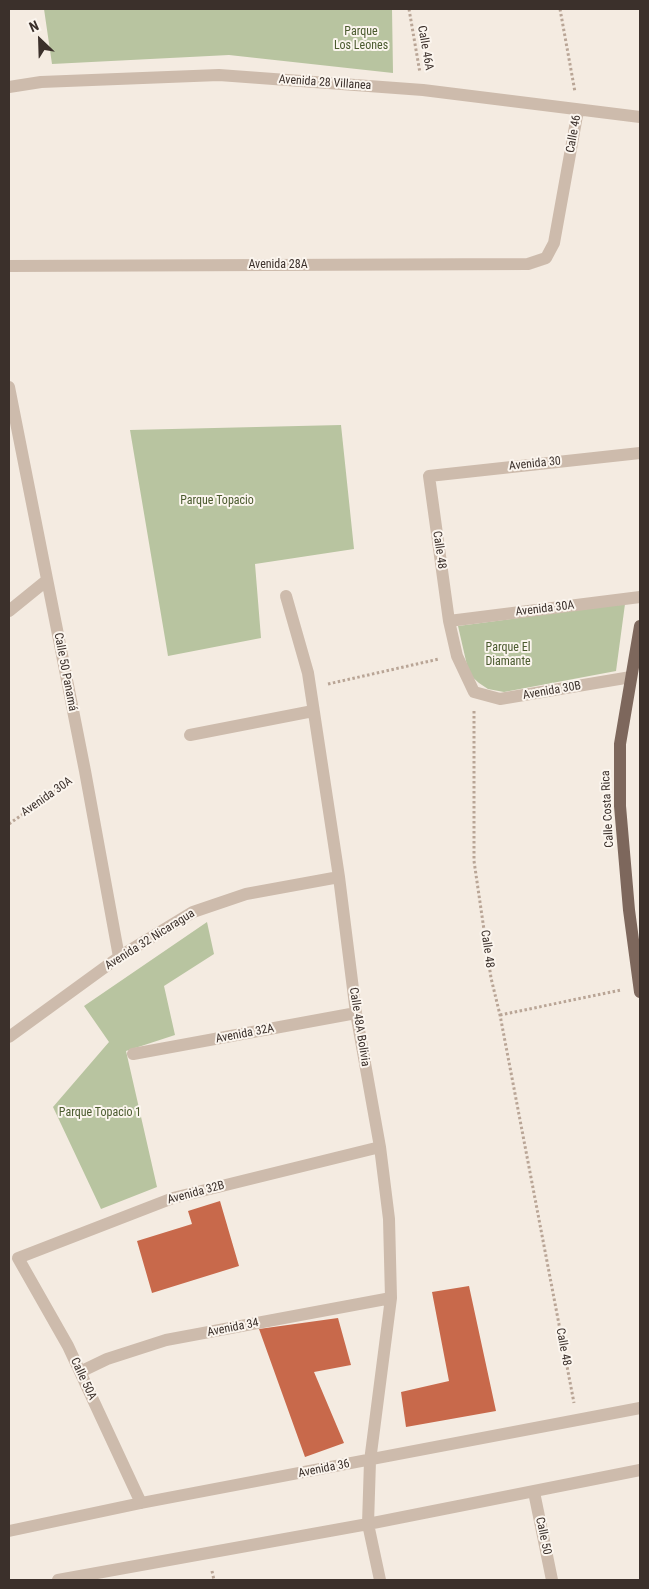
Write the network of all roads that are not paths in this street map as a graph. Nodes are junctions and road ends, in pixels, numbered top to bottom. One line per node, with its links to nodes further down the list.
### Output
1 (9, 87): 2 (street, Avenida 28 Villanea)
2 (578, 110): 3 (street, Avenida 28 Villanea); 4 (street, Calle 46)
3 (640, 117)
4 (546, 258): 5 (street, Avenida 28A)
5 (9, 266)
6 (9, 387): 9 (street, Calle 50 Panamá)
7 (640, 452): 8 (street, Avenida 30)
8 (429, 476): 13 (street, Calle 48)
9 (46, 581): 12 (street); 20 (street, Calle 50 Panamá)
10 (286, 596): 17 (street, Calle 48A Bolivia)
11 (640, 596): 13 (street, Avenida 30A)
12 (9, 611)
13 (449, 621): 16 (street, Calle 48)
14 (640, 626): 15 (main road, Calle Costa Rica)
15 (631, 677): 16 (street, Avenida 30B); 21 (main road, Calle Costa Rica)
16 (474, 692)
17 (312, 711): 18 (street); 19 (street, Calle 48A Bolivia)
18 (190, 735)
19 (340, 876): 20 (street, Avenida 32 Nicaragua); 22 (street, Calle 48A Bolivia)
20 (120, 957): 23 (street, Avenida 32 Nicaragua)
21 (640, 990)
22 (356, 1013): 24 (street, Avenida 32A); 25 (street, Calle 48A Bolivia)
23 (9, 1038)
24 (133, 1054)
25 (380, 1147): 26 (street, Avenida 32B); 27 (street, Calle 48A Bolivia)
26 (18, 1258): 28 (street, Calle 50A)
27 (392, 1298): 28 (street, Avenida 34); 30 (street, Calle 48A Bolivia)
28 (80, 1372): 33 (street, Calle 50A)
29 (640, 1408): 30 (street, Avenida 36)
30 (370, 1460): 33 (street, Avenida 36); 34 (street, Calle 48A Bolivia)
31 (640, 1470): 32 (street)
32 (534, 1492): 34 (street); 38 (street, Calle 50)
33 (141, 1503): 35 (street, Avenida 36)
34 (368, 1524): 36 (street); 37 (street, Calle 48A Bolivia)
35 (9, 1531)
36 (58, 1580)
37 (380, 1580)
38 (552, 1580)

